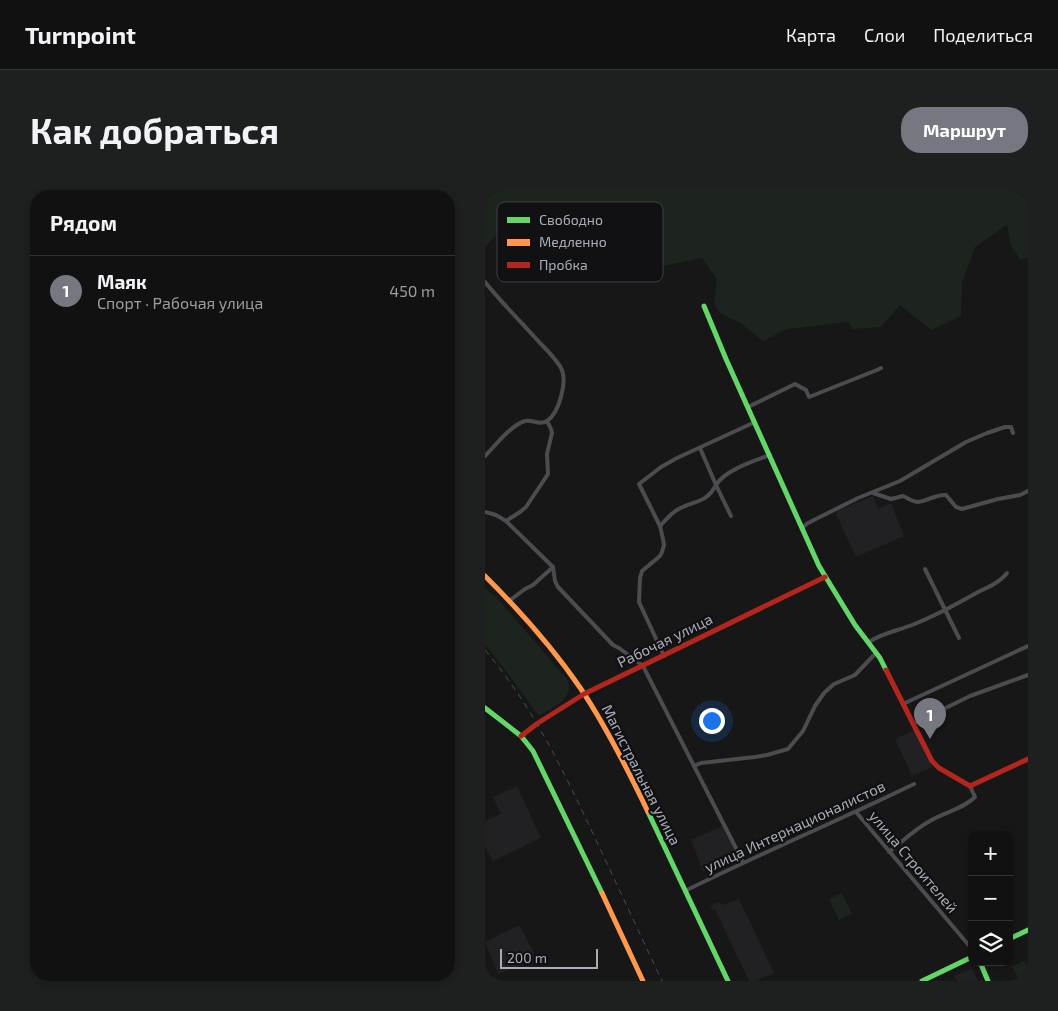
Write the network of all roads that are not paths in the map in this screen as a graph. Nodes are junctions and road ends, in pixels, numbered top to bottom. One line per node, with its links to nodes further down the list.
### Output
1 (485, 282): 5 (street)
2 (704, 306): 4 (street)
3 (881, 368): 4 (street)
4 (748, 407): 6 (street)
5 (547, 421): 10 (street); 16 (street)
6 (755, 422): 8 (street); 9 (street)
7 (1013, 433): 12 (street)
8 (700, 448): 11 (street); 17 (street)
9 (770, 455): 11 (street); 18 (street)
10 (485, 456)
11 (716, 485): 15 (street); 17 (street)
12 (873, 492): 13 (street); 18 (street)
13 (1027, 493)
14 (485, 512): 16 (street)
15 (731, 516)
16 (507, 521): 19 (street)
17 (659, 526): 30 (street)
18 (802, 528): 23 (street)
19 (553, 567): 24 (street); 31 (street)
20 (925, 569): 25 (street)
21 (1007, 573): 25 (street)
22 (485, 576): 24 (street, Магистральная улица)
23 (825, 577): 27 (street); 30 (street, Рабочая улица)
24 (509, 601): 33 (street, Магистральная улица)
25 (945, 610): 26 (street); 27 (street)
26 (959, 638)
27 (869, 642): 29 (street)
28 (1028, 646): 34 (street)
29 (877, 653): 34 (street); 39 (street)
30 (664, 656): 31 (street, Рабочая улица)
31 (643, 666): 33 (street, Рабочая улица); 39 (street)
32 (1028, 675): 36 (street)
33 (584, 694): 37 (street, Рабочая улица); 45 (street, Магистральная улица)
34 (903, 704): 36 (street)
35 (485, 708): 37 (street)
36 (913, 724): 41 (street)
37 (521, 736): 51 (street)
38 (1028, 758): 41 (street)
39 (694, 766): 44 (street)
40 (914, 784): 42 (street, улица Интернационалистов)
41 (970, 786): 43 (street)
42 (856, 812): 43 (street, улица Строителей); 44 (street, улица Интернационалистов)
43 (889, 852): 48 (street, улица Строителей)
44 (743, 862): 45 (street, улица Интернационалистов)
45 (685, 891): 52 (street, Магистральная улица)
46 (1028, 930): 47 (street)
47 (1013, 937)
48 (968, 944)
49 (968, 959): 53 (street)
50 (982, 966): 54 (street)
51 (643, 981)
52 (728, 981)
53 (922, 981)
54 (988, 981)

